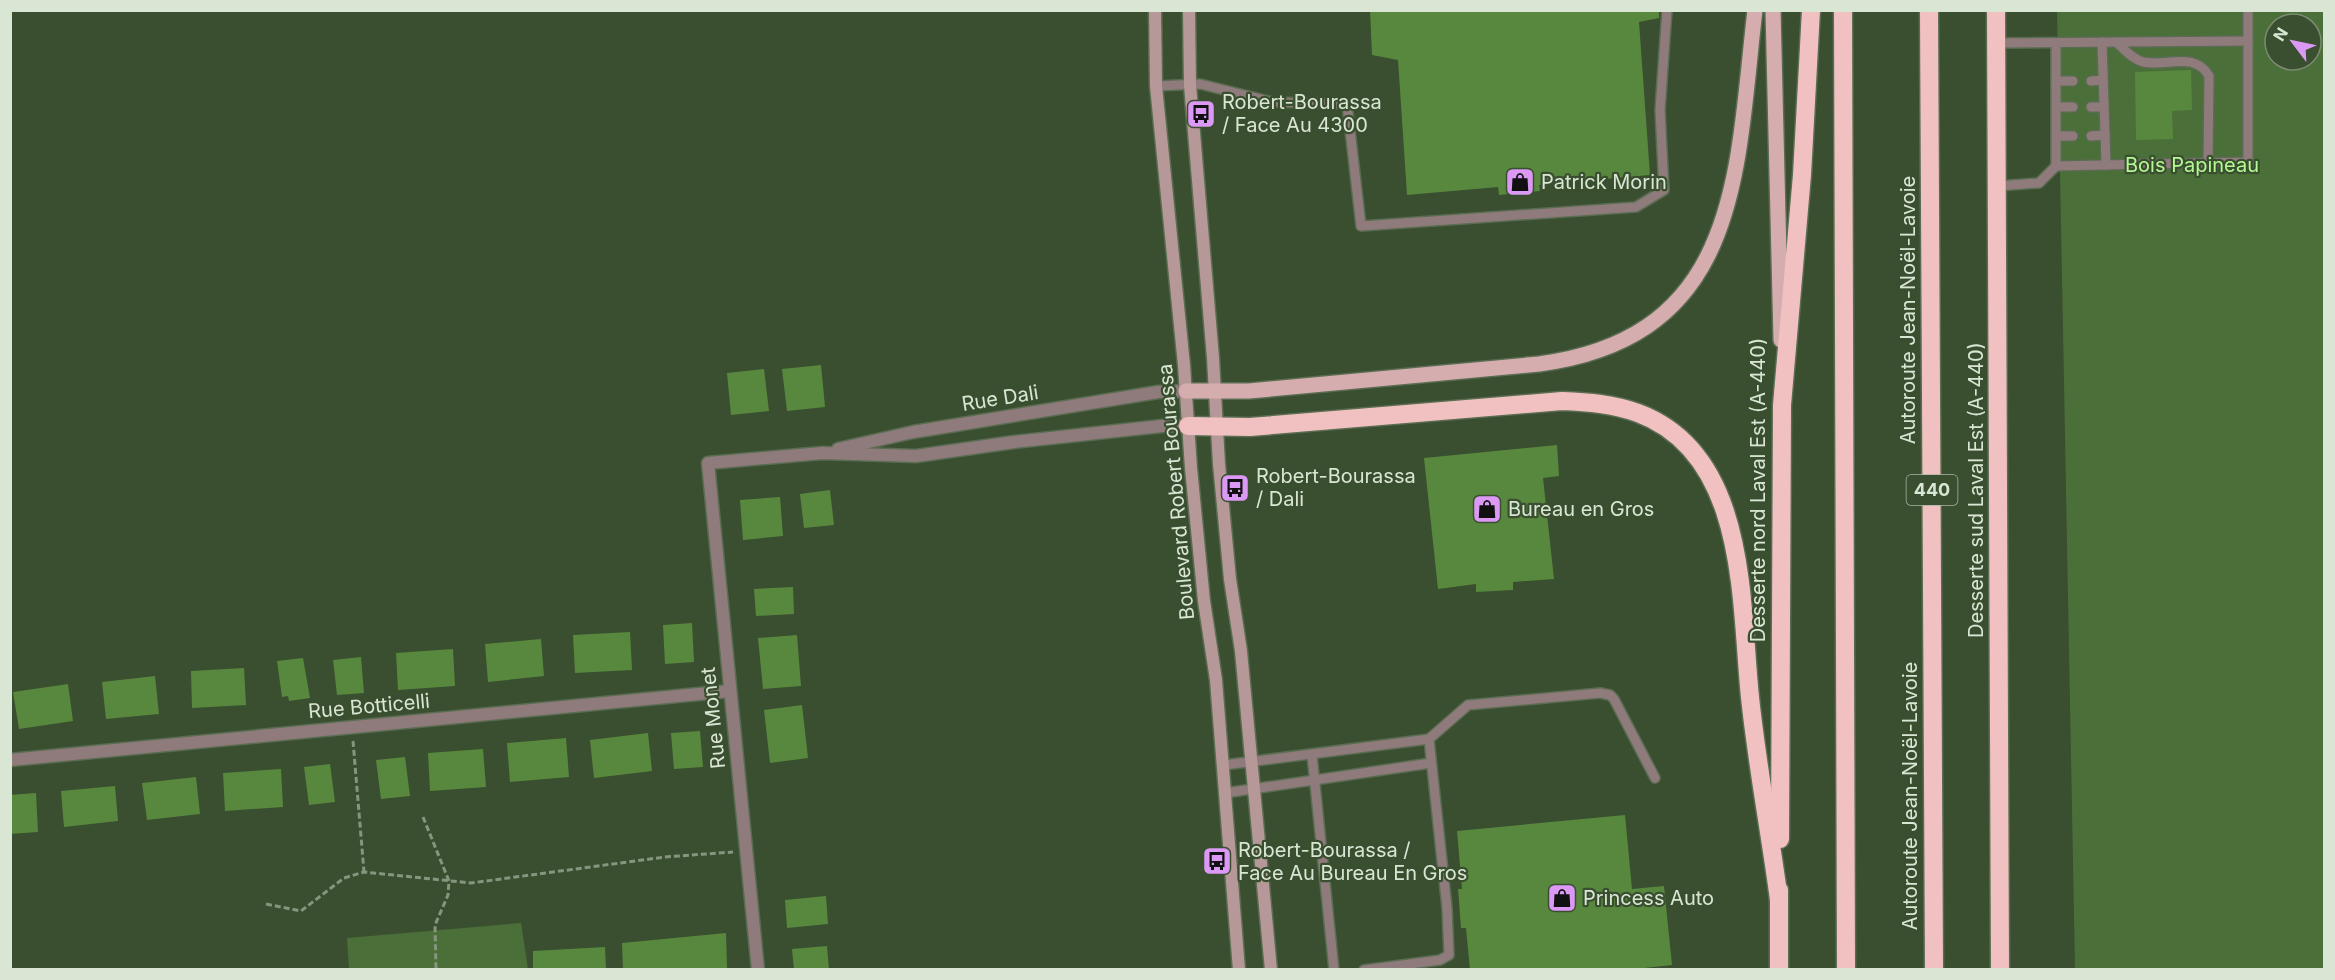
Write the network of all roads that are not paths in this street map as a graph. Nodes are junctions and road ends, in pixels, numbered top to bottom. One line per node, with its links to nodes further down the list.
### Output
1 (1155, 10): 21 (street, Boulevard Robert Bourassa)
2 (1188, 10): 20 (street)
3 (1667, 10): 20 (lane)
4 (1755, 10): 35 (main road)
5 (1773, 10): 36 (main road, Desserte nord Laval Est (A-440))
6 (1811, 10): 36 (highway)
7 (1843, 10): 59 (highway)
8 (1929, 10): 60 (highway, Autoroute Jean-Noël-Lavoie / 440)
9 (1996, 10): 14 (highway, Desserte sud Laval Est (A-440))
10 (2248, 10): 11 (lane)
11 (2248, 41): 13 (lane); 30 (lane)
12 (2102, 42): 13 (lane); 15 (lane); 16 (lane)
13 (2116, 42): 30 (lane)
14 (1996, 43): 15 (lane); 33 (highway, Desserte sud Laval Est (A-440))
15 (2056, 43): 17 (lane)
16 (2103, 80): 19 (lane); 25 (lane)
17 (2056, 81): 18 (lane); 22 (lane)
18 (2073, 81)
19 (2091, 81)
20 (1190, 85): 21 (lane); 35 (street)
21 (1156, 86): 34 (street, Boulevard Robert Bourassa)
22 (2057, 107): 23 (lane); 27 (lane)
23 (2073, 107)
24 (2091, 107): 25 (lane)
25 (2104, 107): 26 (lane)
26 (2105, 135): 29 (lane); 31 (lane)
27 (2057, 136): 28 (lane); 32 (lane)
28 (2073, 136)
29 (2091, 136)
30 (2208, 163): 31 (lane)
31 (2106, 165): 32 (lane)
32 (2056, 166): 33 (lane)
33 (1997, 186): 61 (highway, Desserte sud Laval Est (A-440))
34 (1186, 391): 35 (main road); 37 (street, Boulevard Robert Bourassa); 39 (street, Rue Dali)
35 (1215, 391): 38 (street)
36 (1782, 405): 52 (highway, Desserte nord Laval Est (A-440))
37 (1188, 426): 38 (highway); 39 (street, Rue Dali); 47 (street, Boulevard Robert Bourassa)
38 (1216, 427): 45 (street); 52 (highway)
39 (822, 453): 40 (street, Rue Dali)
40 (708, 463): 41 (street, Rue Monet)
41 (730, 690): 44 (street, Rue Botticelli); 53 (street, Rue Monet)
42 (1429, 739): 43 (lane); 46 (lane); 48 (lane)
43 (1312, 755): 45 (lane); 49 (lane)
44 (10, 760)
45 (1252, 762): 47 (lane); 50 (street)
46 (1431, 763): 49 (lane); 57 (lane)
47 (1224, 765): 51 (street, Boulevard Robert Bourassa)
48 (1655, 778)
49 (1316, 780): 50 (lane); 56 (lane)
50 (1255, 789): 51 (lane); 55 (street)
51 (1225, 793): 54 (street, Boulevard Robert Bourassa)
52 (1779, 900): 58 (highway, Desserte nord Laval Est (A-440))
53 (758, 969)
54 (1239, 969)
55 (1271, 969)
56 (1334, 969)
57 (1364, 969)
58 (1779, 969)
59 (1846, 969)
60 (1934, 969)
61 (2000, 969)

